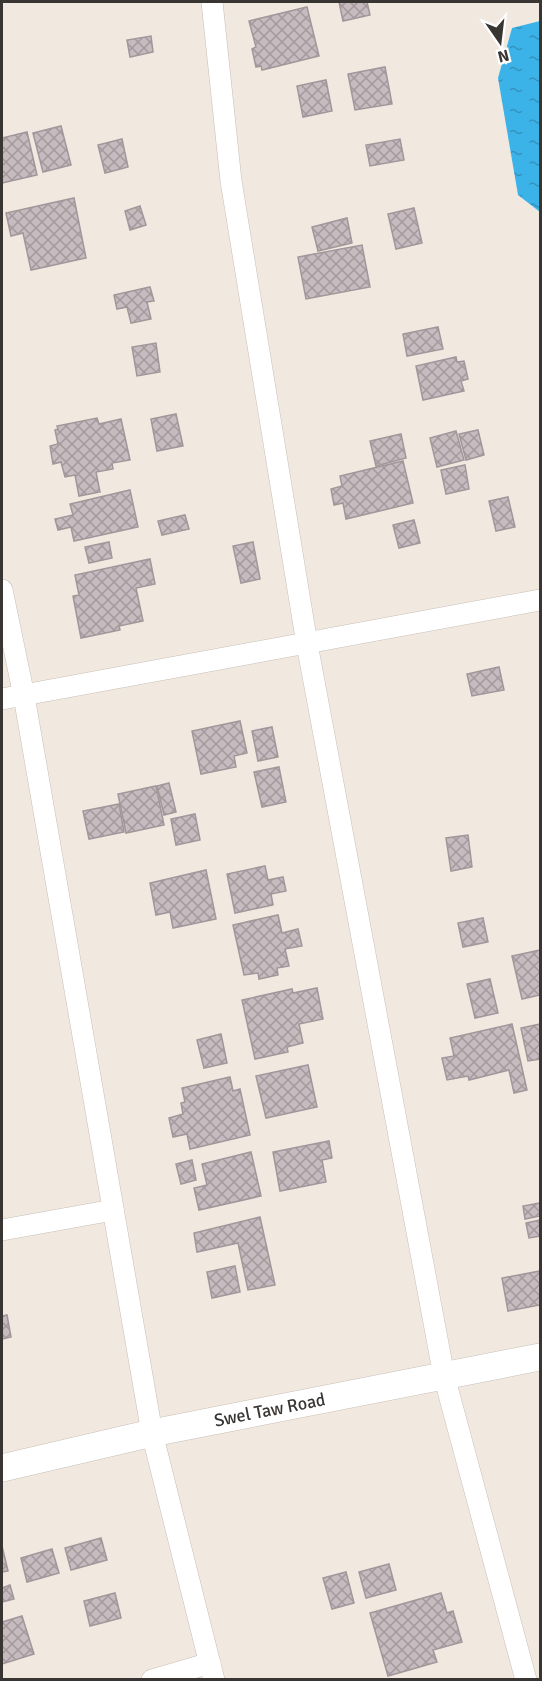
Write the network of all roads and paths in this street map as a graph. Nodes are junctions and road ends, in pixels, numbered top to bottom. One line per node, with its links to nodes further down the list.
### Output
1 (212, 2): 4 (street)
2 (2, 590): 5 (street)
3 (540, 600): 4 (street)
4 (307, 644): 5 (street); 10 (street)
5 (24, 696): 6 (street); 7 (street)
6 (2, 699)
7 (113, 1210): 8 (street); 11 (street)
8 (2, 1230)
9 (540, 1357): 10 (street, Swel Taw Road)
10 (444, 1376): 11 (street, Swel Taw Road); 15 (street)
11 (152, 1434): 12 (street, Swel Taw Road); 13 (street)
12 (2, 1468)
13 (212, 1671): 14 (street)
14 (152, 1680)
15 (526, 1680)

